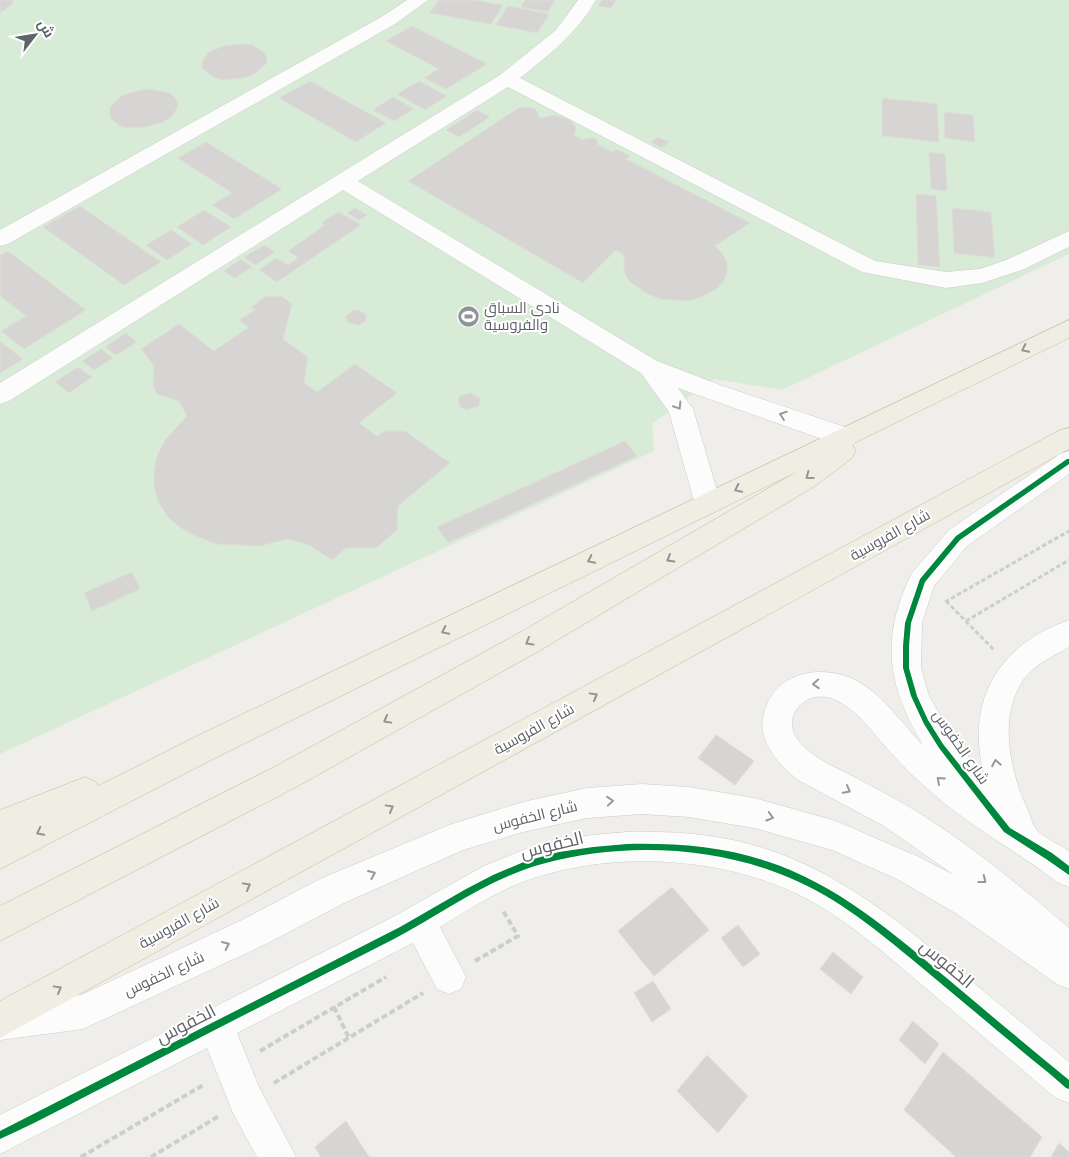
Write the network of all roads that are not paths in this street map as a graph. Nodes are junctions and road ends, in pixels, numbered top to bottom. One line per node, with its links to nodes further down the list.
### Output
1 (419, 0): 6 (street)
2 (587, 0): 3 (street)
3 (507, 79): 4 (street); 5 (street)
4 (343, 180): 8 (street); 9 (street)
5 (1069, 238)
6 (0, 239)
7 (1069, 328): 10 (highway, one-way to 10)
8 (649, 367): 11 (street, one-way to 8); 14 (street, one-way to 14)
9 (0, 395)
10 (890, 415): 11 (highway); 22 (highway, one-way to 22)
11 (845, 437): 14 (highway, one-way to 14)
12 (1069, 437): 26 (highway, شارع الفروسية, one-way to 12)
13 (1069, 461): 18 (street, شارع الخفوس)
14 (708, 504): 16 (highway, one-way to 16)
15 (1069, 632): 18 (street, one-way to 15)
16 (208, 746): 17 (highway); 19 (highway, one-way to 19)
17 (0, 824)
18 (1017, 836): 20 (street, شارع الخفوس); 23 (street, one-way to 23)
19 (0, 853)
20 (1069, 871)
21 (419, 920): 25 (street); 27 (street, الخفوس); 28 (street, الخفوس)
22 (0, 924)
23 (1069, 950)
24 (1069, 972): 26 (street, شارع الخفوس, one-way to 24)
25 (449, 977)
26 (0, 1021)
27 (216, 1026): 29 (street, الخفوس); 32 (street)
28 (1069, 1085)
29 (35, 1119): 30 (street, الخفوس); 31 (street)
30 (0, 1135)
31 (1, 1157)
32 (277, 1157)

